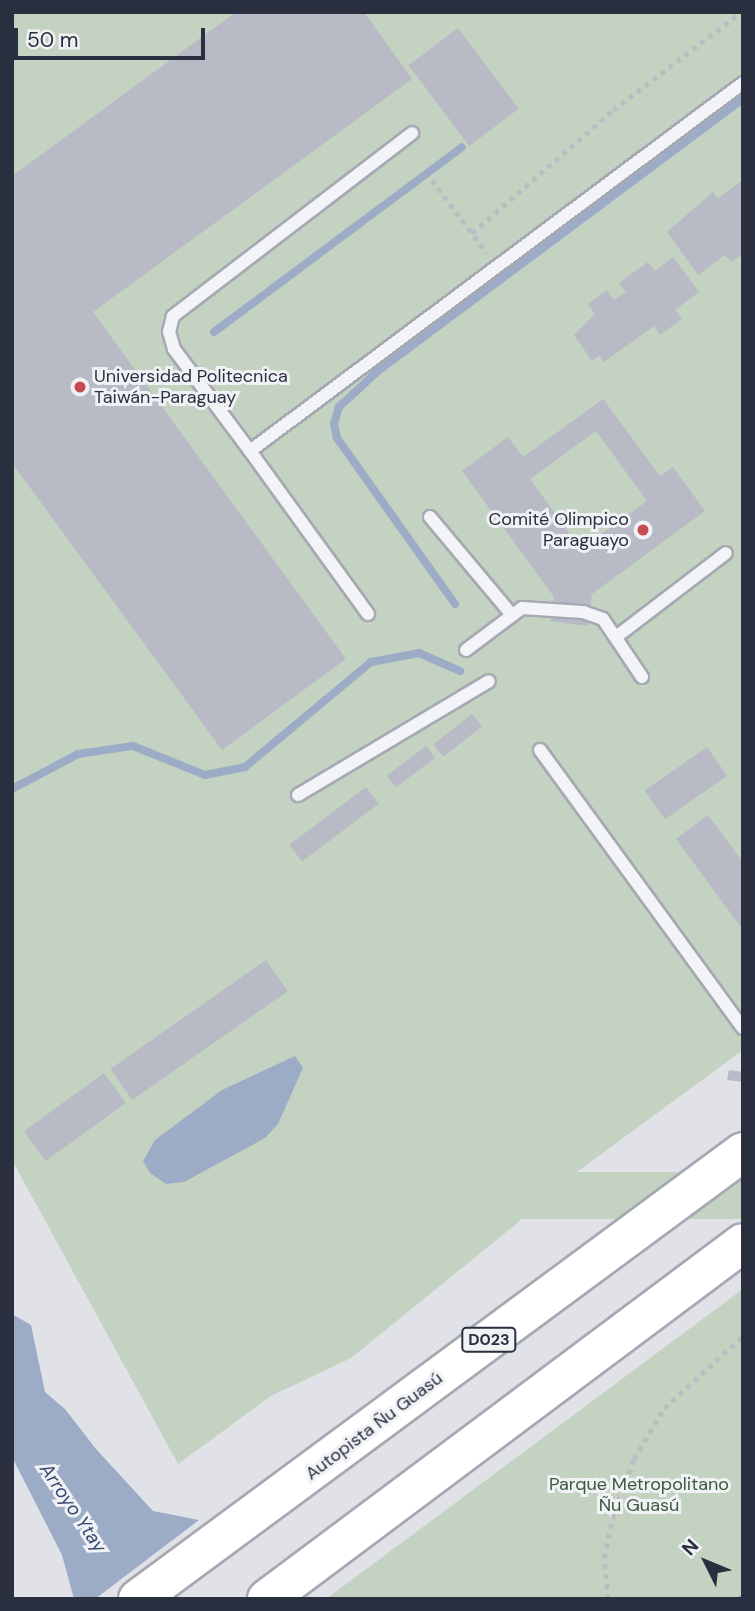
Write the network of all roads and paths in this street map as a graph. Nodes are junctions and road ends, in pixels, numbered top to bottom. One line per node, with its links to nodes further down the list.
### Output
1 (741, 12): 5 (path)
2 (743, 83): 6 (lane)
3 (412, 133): 7 (lane)
4 (432, 180): 5 (path)
5 (472, 233): 6 (path)
6 (498, 268): 7 (lane)
7 (250, 451): 10 (lane)
8 (430, 517): 11 (lane)
9 (726, 553): 12 (lane)
10 (368, 614)
11 (512, 615): 12 (lane); 13 (lane)
12 (615, 637): 14 (lane)
13 (466, 650)
14 (642, 677)
15 (489, 681): 17 (lane)
16 (540, 750): 18 (lane)
17 (299, 794)
18 (743, 1028)
19 (743, 1152): 23 (highway, Autopista Ñu Guasú / D023)
20 (743, 1243): 22 (highway)
21 (743, 1336): 24 (path)
22 (273, 1594)
23 (138, 1599)
24 (608, 1599)

